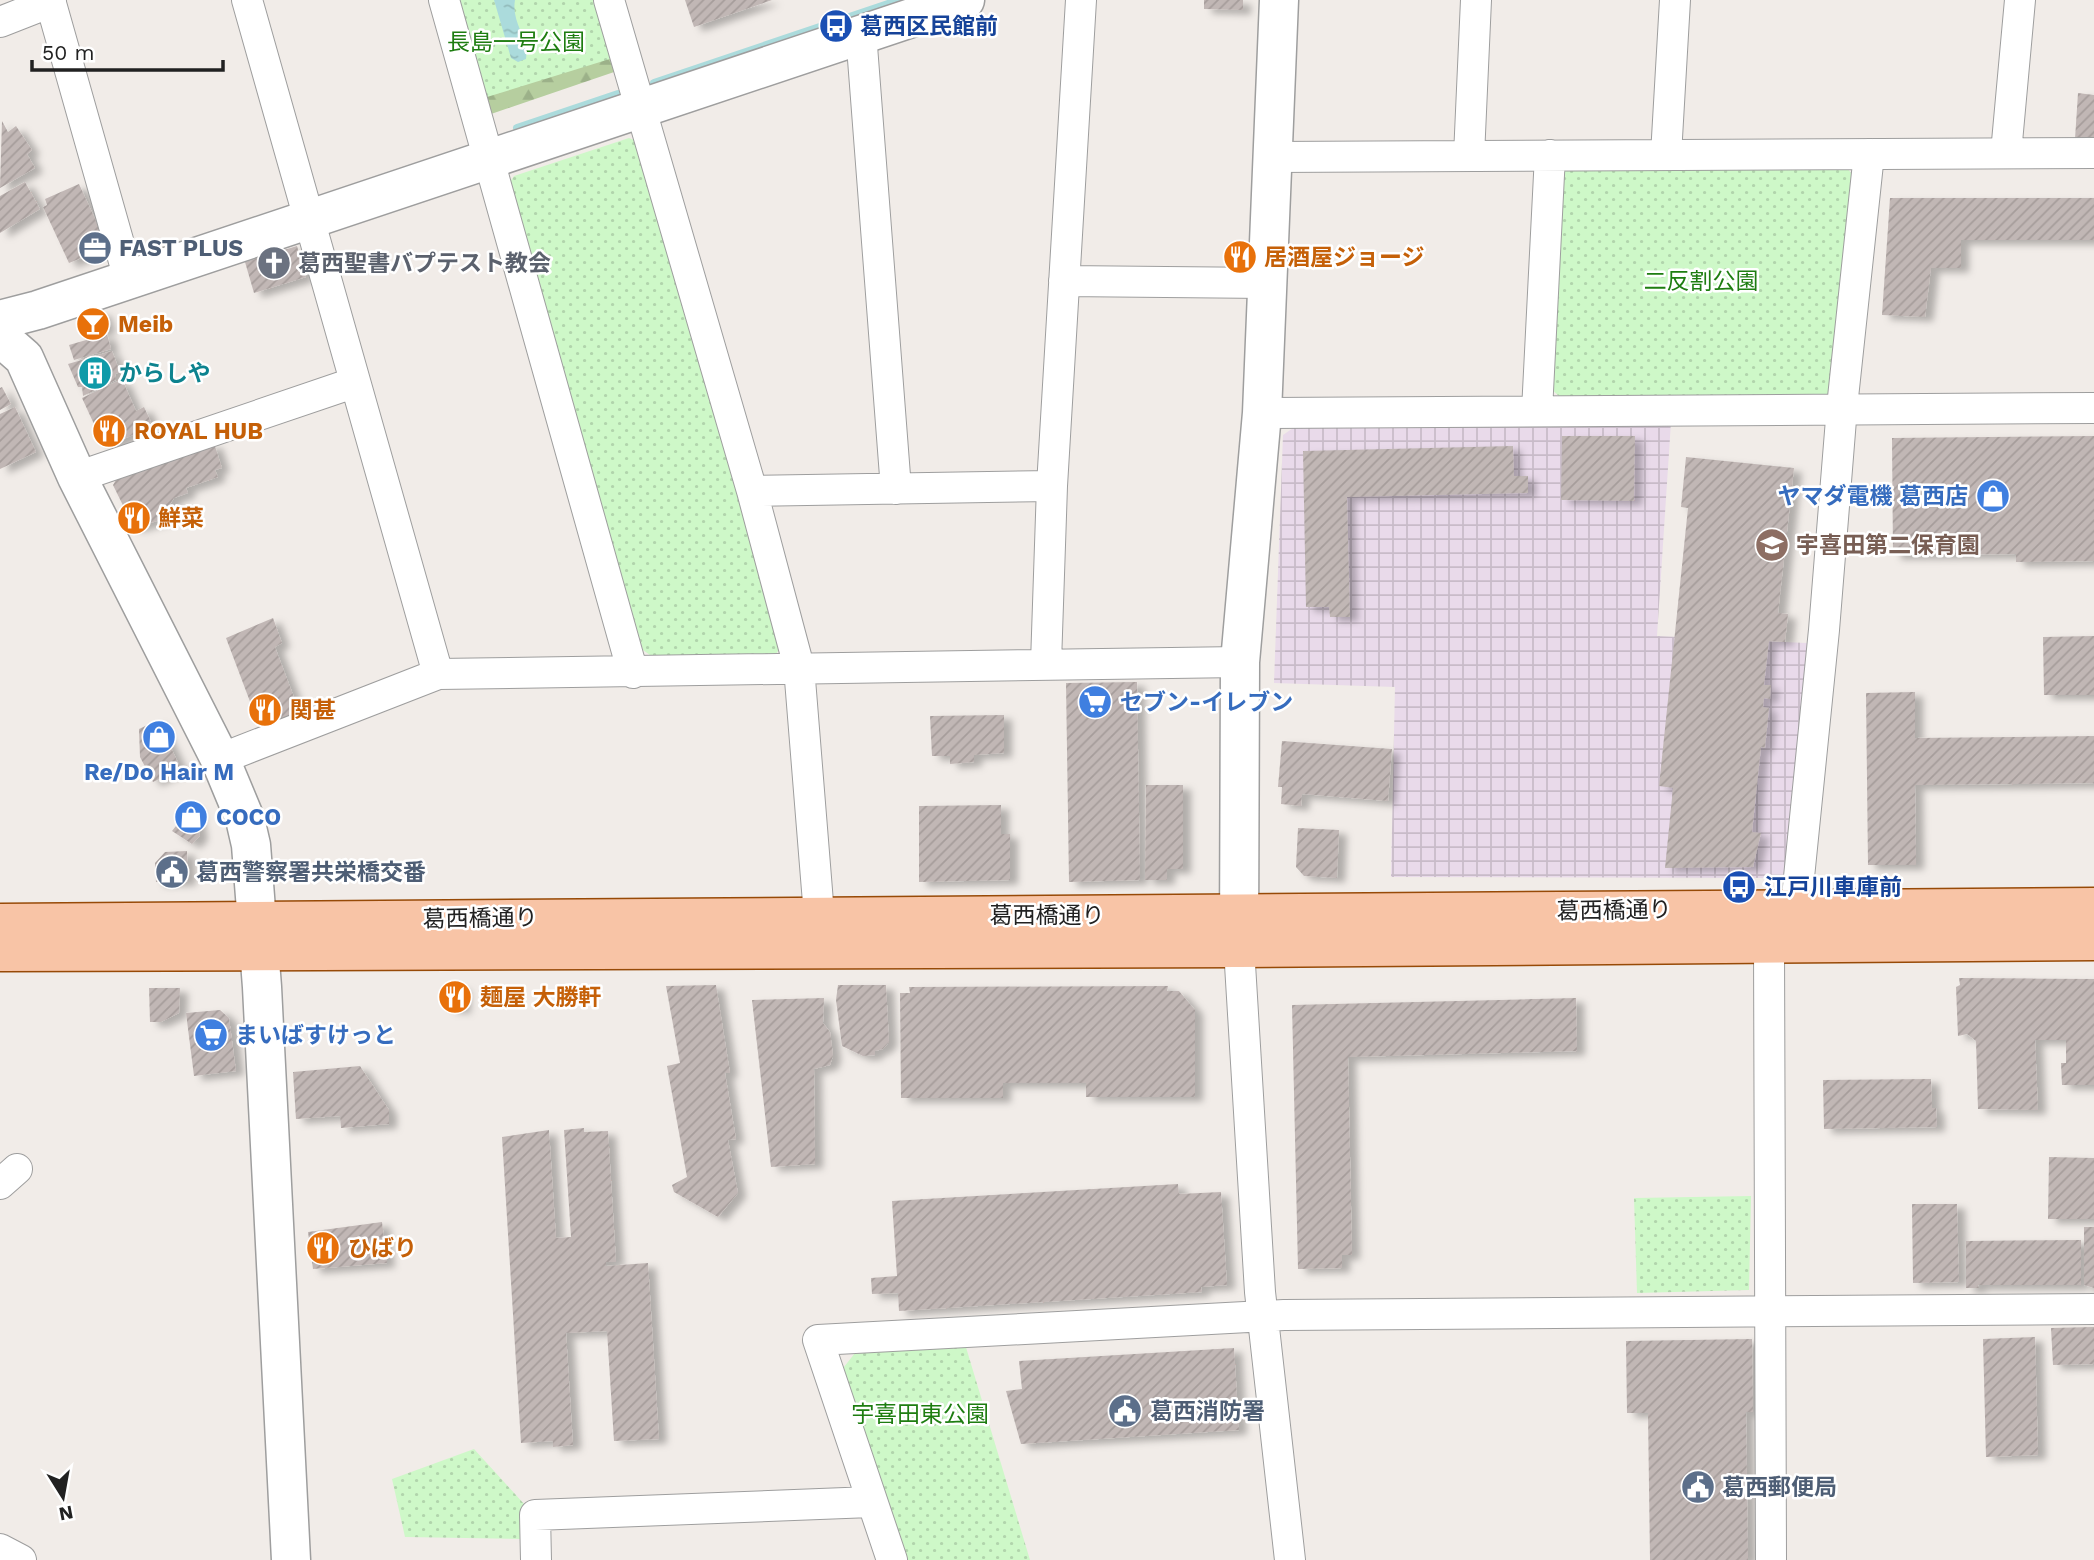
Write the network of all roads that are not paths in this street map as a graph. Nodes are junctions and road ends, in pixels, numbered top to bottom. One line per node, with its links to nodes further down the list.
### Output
1 (247, 0): 22 (street)
2 (444, 0): 21 (street)
3 (609, 0): 13 (street)
4 (965, 0): 12 (street)
5 (1081, 0): 24 (street)
6 (1279, 0): 20 (street)
7 (1476, 0): 19 (street)
8 (1675, 0): 18 (street)
9 (2020, 0): 14 (street)
10 (51, 1): 11 (street); 23 (street)
11 (0, 22)
12 (861, 33): 13 (street); 35 (street)
13 (642, 109): 21 (street); 36 (street)
14 (2006, 153): 15 (street); 16 (street)
15 (2094, 153)
16 (1869, 154): 18 (street); 29 (street)
17 (1550, 155): 18 (street); 19 (street); 31 (street)
18 (1666, 155)
19 (1469, 156): 20 (street)
20 (1273, 157): 25 (street)
21 (491, 159): 22 (street); 40 (street)
22 (309, 220): 23 (street); 28 (street)
23 (129, 279): 26 (street)
24 (1064, 281): 25 (street); 34 (street)
25 (1267, 283): 32 (street)
26 (0, 320)
27 (0, 337): 33 (street)
28 (354, 383): 33 (street); 41 (street)
29 (1842, 407): 30 (street); 31 (street); 43 (street)
30 (2094, 408)
31 (1537, 411): 32 (street)
32 (1262, 413): 37 (street)
33 (77, 477): 42 (street)
34 (1052, 486): 35 (street); 38 (street)
35 (896, 489): 36 (street)
36 (752, 491): 39 (street)
37 (1240, 662): 38 (street); 47 (street)
38 (1046, 663): 39 (street)
39 (799, 667): 40 (street); 45 (street)
40 (633, 673): 41 (street)
41 (438, 674): 42 (street)
42 (220, 759): 48 (street)
43 (1796, 907): 44 (main road, 葛西橋通り); 47 (main road, 葛西橋通り)
44 (2094, 907)
45 (819, 915): 47 (main road, 葛西橋通り); 48 (main road, 葛西橋通り)
46 (0, 923): 48 (main road, 葛西橋通り)
47 (1239, 932): 48 (main road, 葛西橋通り); 50 (main road, 葛西橋通り); 54 (street)
48 (257, 935): 51 (main road, 葛西橋通り); 58 (street)
49 (2094, 941): 50 (main road, 葛西橋通り)
50 (1769, 944): 53 (street)
51 (0, 952)
52 (2094, 1309): 53 (street)
53 (1770, 1312): 54 (street); 62 (street)
54 (1262, 1317): 55 (street); 61 (street)
55 (871, 1502): 59 (street); 60 (street)
56 (0, 1549): 57 (street)
57 (21, 1560)
58 (291, 1560)
59 (536, 1560)
60 (892, 1560)
61 (1290, 1560)
62 (1771, 1560)

